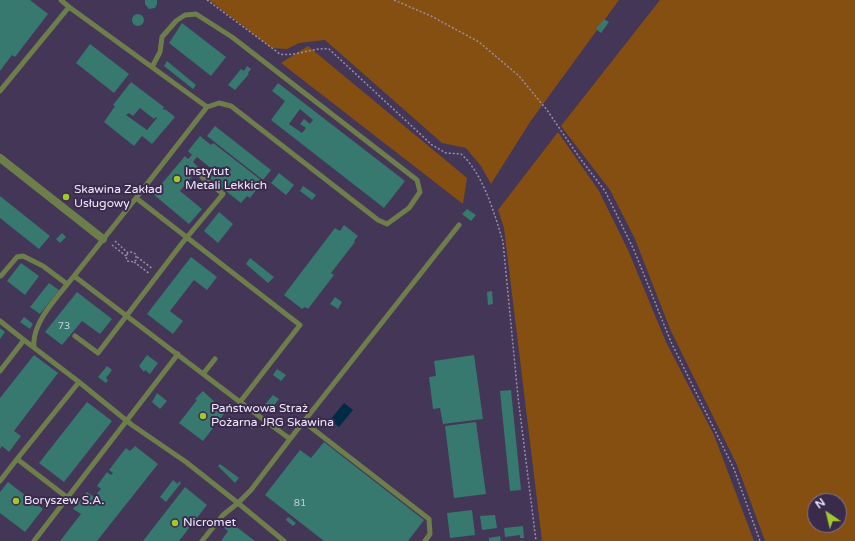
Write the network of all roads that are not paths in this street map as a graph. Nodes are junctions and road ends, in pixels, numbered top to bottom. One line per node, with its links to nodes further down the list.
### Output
1 (61, 0): 2 (lane)
2 (69, 7): 3 (lane); 4 (lane)
3 (152, 67): 5 (lane); 5 (lane)
4 (0, 91)
5 (207, 107): 8 (lane)
6 (0, 158): 11 (street)
7 (202, 177): 10 (lane)
8 (136, 198): 10 (lane); 11 (lane)
9 (458, 225): 27 (lane)
10 (186, 238): 15 (lane); 25 (lane)
11 (102, 239): 13 (lane)
12 (1, 276): 14 (lane)
13 (74, 276): 14 (lane); 15 (lane)
14 (67, 284): 19 (lane)
15 (126, 315): 17 (lane); 20 (lane)
16 (0, 321): 18 (lane)
17 (75, 336)
18 (24, 340): 19 (lane); 22 (lane)
19 (34, 348): 24 (lane)
20 (178, 354): 23 (lane); 26 (lane)
21 (215, 359): 23 (lane)
22 (0, 371)
23 (203, 374): 25 (lane)
24 (79, 382): 26 (lane); 29 (lane)
25 (240, 402): 28 (lane)
26 (128, 421): 31 (lane); 32 (lane)
27 (304, 422): 28 (lane); 36 (lane)
28 (290, 439): 32 (lane)
29 (17, 459): 30 (lane); 31 (lane)
30 (0, 481)
31 (68, 498): 33 (lane)
32 (238, 503): 34 (lane); 35 (lane)
33 (34, 541)
34 (202, 541)
35 (284, 541)
36 (425, 541)

